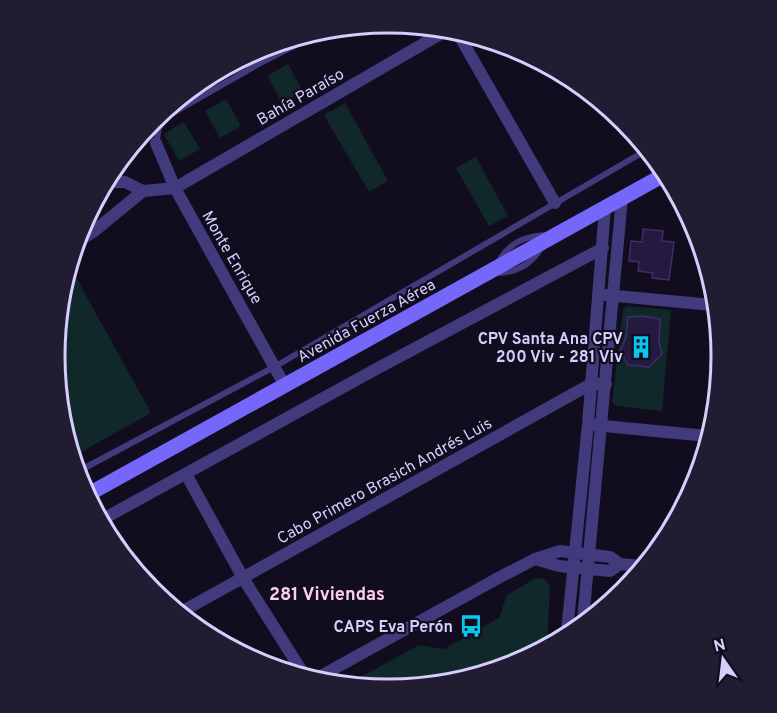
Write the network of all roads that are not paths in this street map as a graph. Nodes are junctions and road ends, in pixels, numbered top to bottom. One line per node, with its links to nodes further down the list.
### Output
1 (436, 37): 10 (street, Bahía Paraíso)
2 (463, 42): 13 (street)
3 (288, 49): 4 (lane)
4 (181, 108)
5 (159, 129): 6 (lane)
6 (156, 143): 10 (street, Monte Enrique)
7 (640, 154): 13 (lane)
8 (658, 178): 12 (main road, Avenida Fuerza Aérea)
9 (116, 182): 11 (street)
10 (174, 188): 11 (street); 20 (street, Monte Enrique)
11 (142, 191): 15 (street)
12 (622, 198): 14 (main road, Avenida Fuerza Aérea); 18 (street)
13 (555, 203): 20 (lane)
14 (605, 208): 16 (street); 23 (main road, Avenida Fuerza Aérea)
15 (90, 234)
16 (603, 248): 17 (street); 28 (street)
17 (599, 295): 18 (street); 21 (street)
18 (614, 296): 19 (street); 22 (street)
19 (708, 304)
20 (276, 366): 23 (street, Monte Enrique); 27 (lane)
21 (591, 384): 22 (street, Cabo Primero Brasich Andrés Luis); 24 (street); 38 (street, Cabo Primero Brasich Andrés Luis)
22 (606, 384): 25 (street)
23 (285, 386): 29 (main road, Avenida Fuerza Aérea)
24 (588, 424): 25 (street); 31 (street)
25 (603, 426): 26 (street); 32 (street)
26 (702, 436)
27 (85, 468)
28 (186, 474): 30 (street); 38 (street)
29 (94, 491)
30 (107, 517)
31 (575, 553): 32 (street); 33 (street); 36 (street)
32 (589, 554): 34 (street); 37 (street)
33 (536, 559): 36 (street); 43 (street)
34 (620, 564): 35 (street); 37 (street)
35 (636, 565)
36 (573, 567): 37 (street); 41 (street)
37 (588, 569): 40 (street)
38 (243, 578): 39 (street, Cabo Primero Brasich Andrés Luis); 42 (street)
39 (187, 609)
40 (584, 614)
41 (568, 625)
42 (299, 667)
43 (325, 674)

